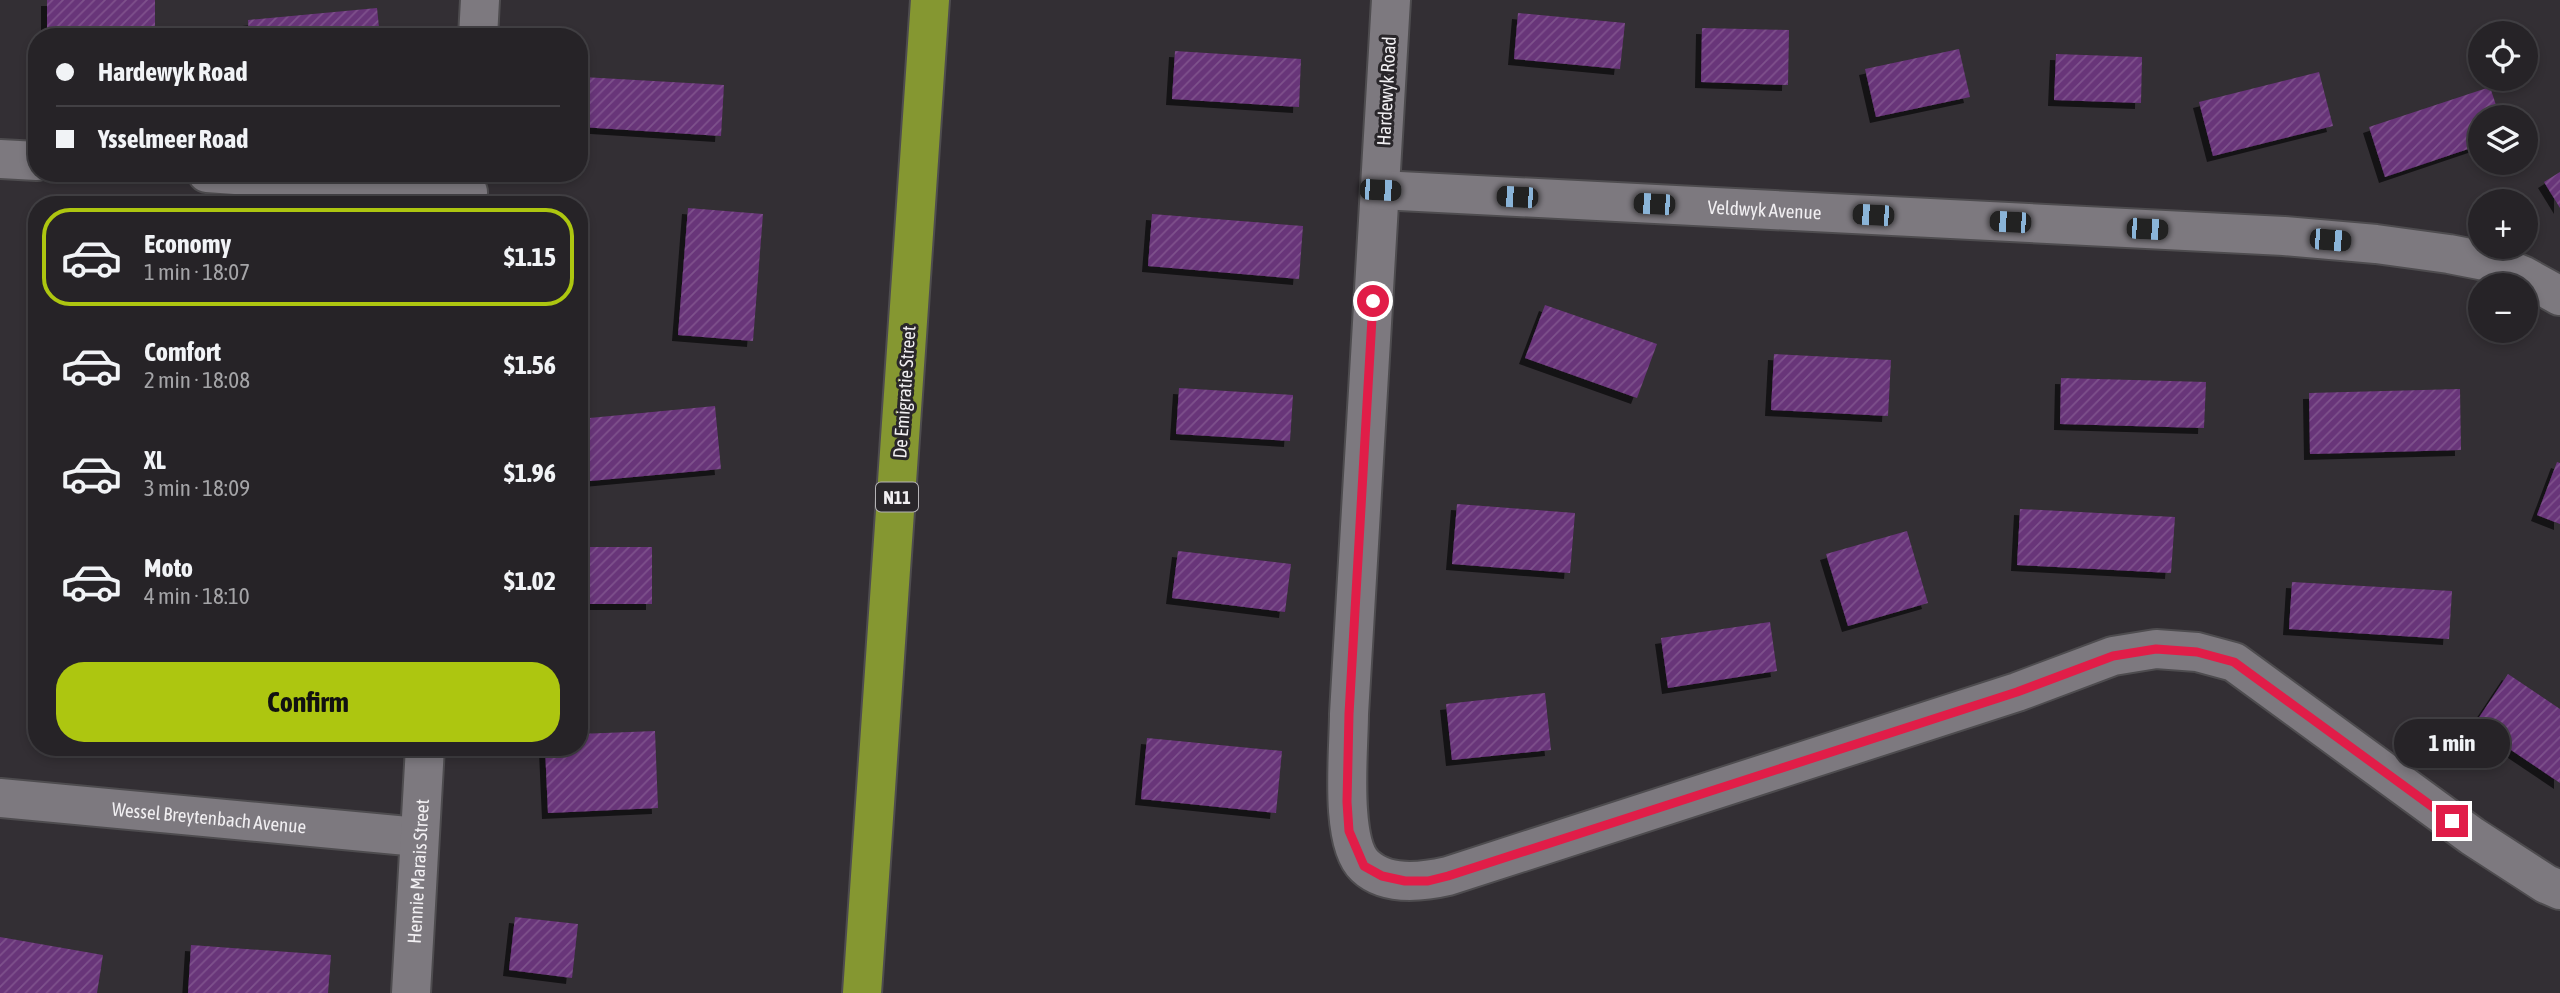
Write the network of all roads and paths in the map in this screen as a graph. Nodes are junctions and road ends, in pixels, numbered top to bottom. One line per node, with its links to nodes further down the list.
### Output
1 (480, 0): 4 (street)
2 (930, 0): 16 (highway, De Emigratie Street / N11)
3 (1391, 0): 9 (street, Hardewyk Road)
4 (478, 28)
5 (0, 159): 6 (street)
6 (28, 161)
7 (345, 182): 8 (street)
8 (468, 190)
9 (1380, 190): 10 (street, Veldwyk Avenue); 14 (street, Hardewyk Road)
10 (2560, 296)
11 (424, 756): 13 (street, Hennie Marais Street)
12 (0, 798): 13 (street, Wessel Breytenbach Avenue)
13 (418, 837): 15 (street, Hennie Marais Street)
14 (2560, 890)
15 (411, 993)
16 (862, 993)

